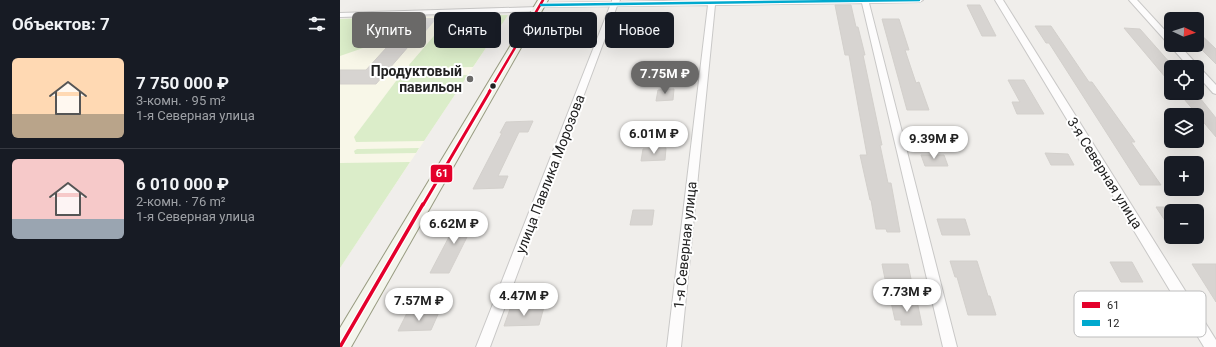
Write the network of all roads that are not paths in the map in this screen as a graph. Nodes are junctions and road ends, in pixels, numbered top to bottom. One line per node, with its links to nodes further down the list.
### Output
1 (865, 0): 2 (street); 5 (street); 19 (street)
2 (919, 0)
3 (999, 0): 14 (street, 3-я Северная улица)
4 (1132, 0): 9 (street)
5 (712, 1): 6 (street); 18 (street, 1-я Северная улица)
6 (616, 2): 7 (street); 17 (street, улица Павлика Морозова)
7 (541, 5): 8 (street); 16 (street)
8 (340, 15)
9 (1164, 34)
10 (1180, 52): 11 (street)
11 (1188, 60)
12 (1204, 78): 13 (street)
13 (1216, 91)
14 (1178, 291)
15 (1206, 337): 20 (street, 3-я Северная улица)
16 (340, 347)
17 (483, 347)
18 (674, 347)
19 (950, 347)
20 (1212, 347)

